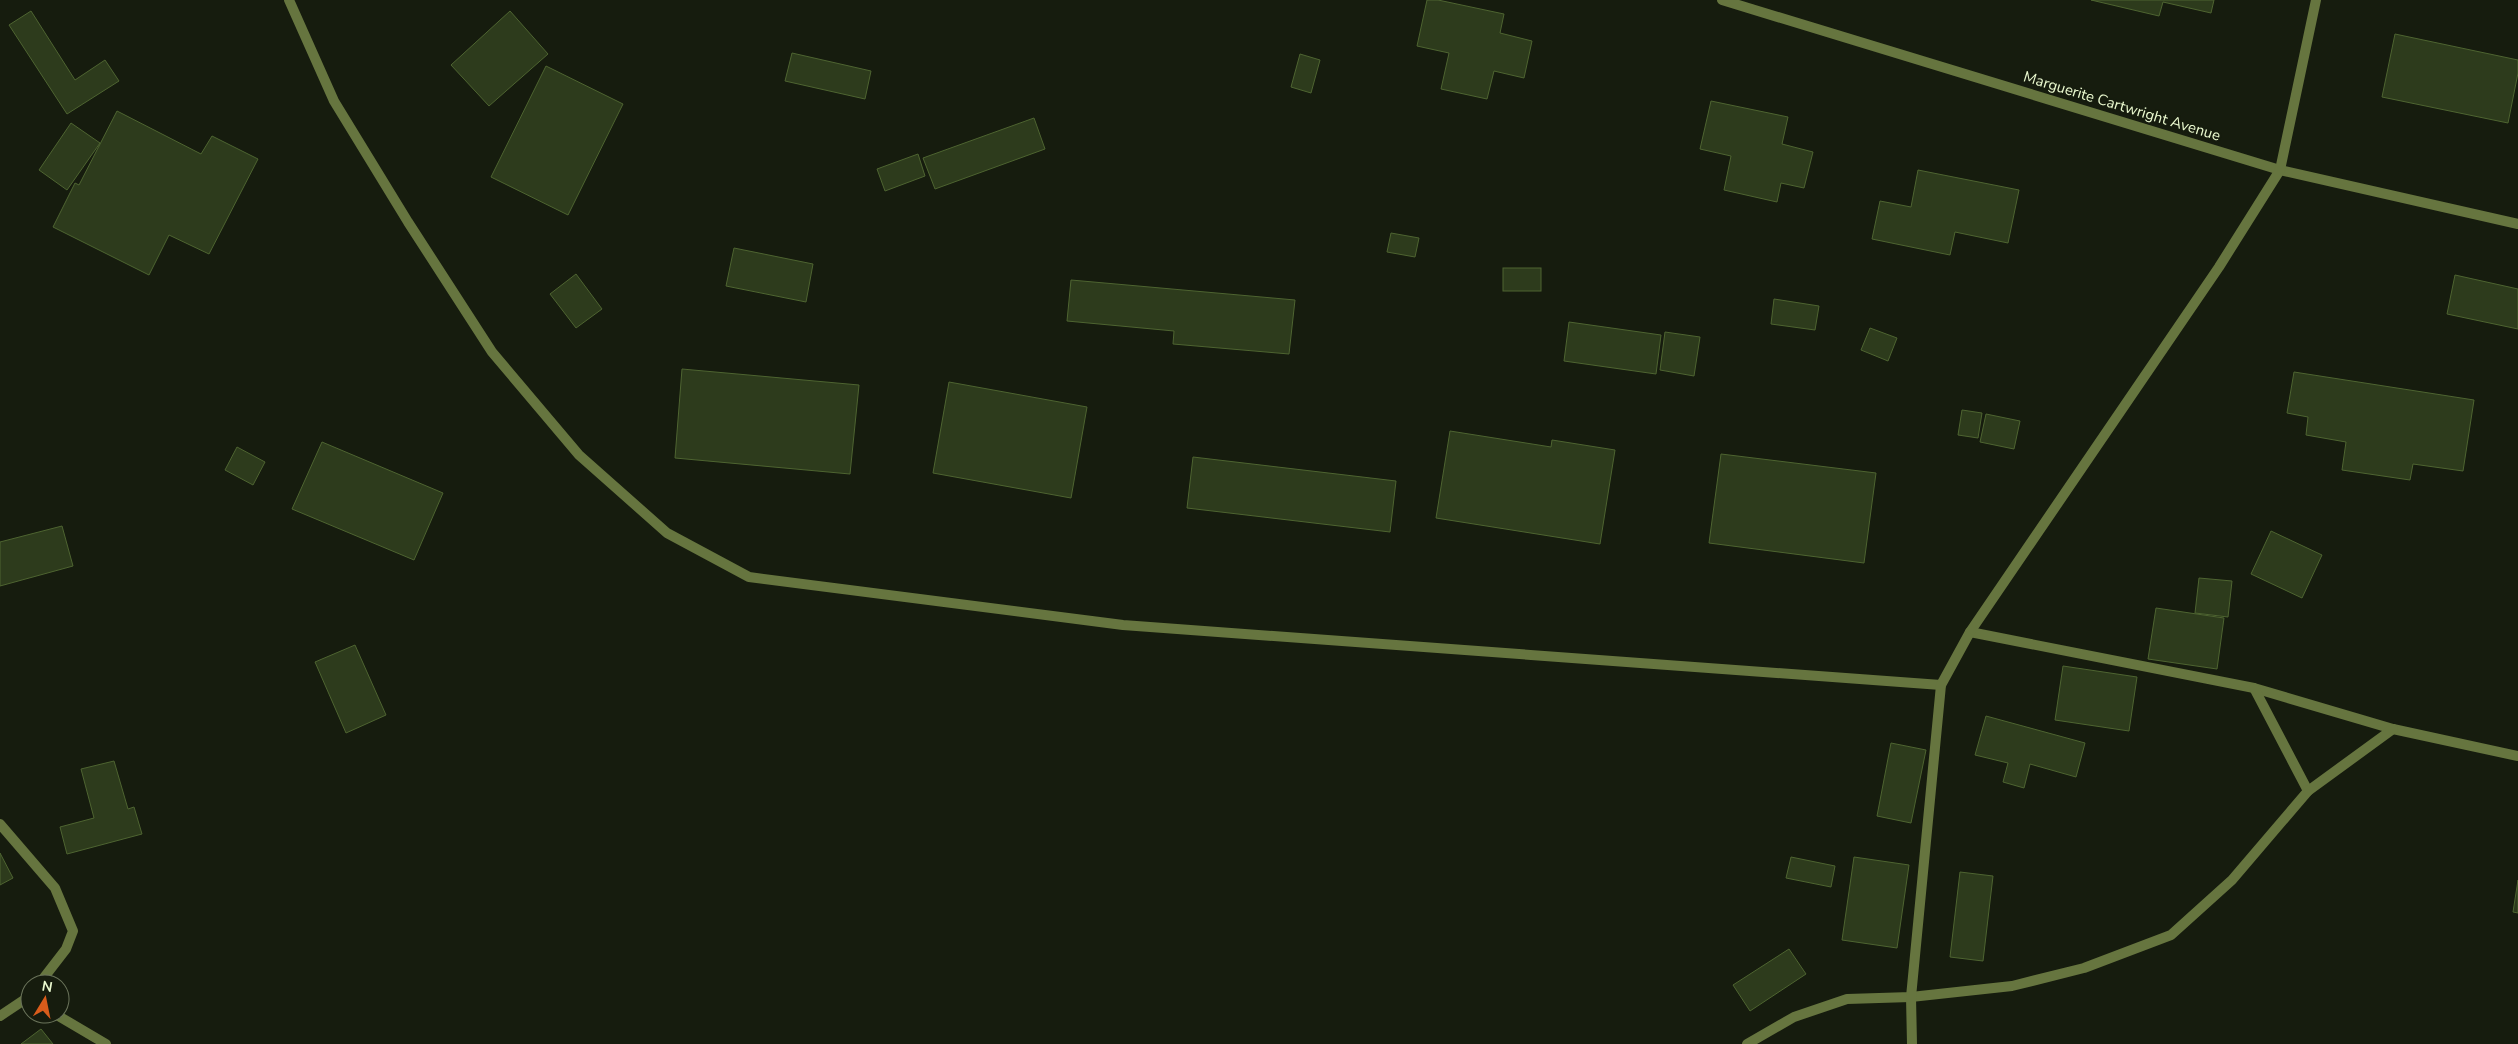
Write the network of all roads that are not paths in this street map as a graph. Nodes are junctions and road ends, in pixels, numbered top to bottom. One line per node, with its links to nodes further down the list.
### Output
1 (290, 0): 7 (street)
2 (1722, 0): 4 (street, Marguerite Cartwright Avenue)
3 (2316, 0): 4 (street)
4 (2280, 170): 5 (street, Marguerite Cartwright Avenue); 6 (street)
5 (2518, 224)
6 (1970, 632): 7 (street); 8 (street)
7 (1941, 685): 14 (street)
8 (2254, 688): 9 (street); 11 (street)
9 (2393, 729): 10 (street); 11 (street)
10 (2518, 756)
11 (2308, 791): 14 (street)
12 (0, 824): 13 (street)
13 (47, 974)
14 (1911, 997): 19 (street); 20 (street)
15 (20, 1003): 16 (street)
16 (0, 1016)
17 (70, 1023): 18 (street)
18 (106, 1044)
19 (1746, 1044)
20 (1912, 1044)

